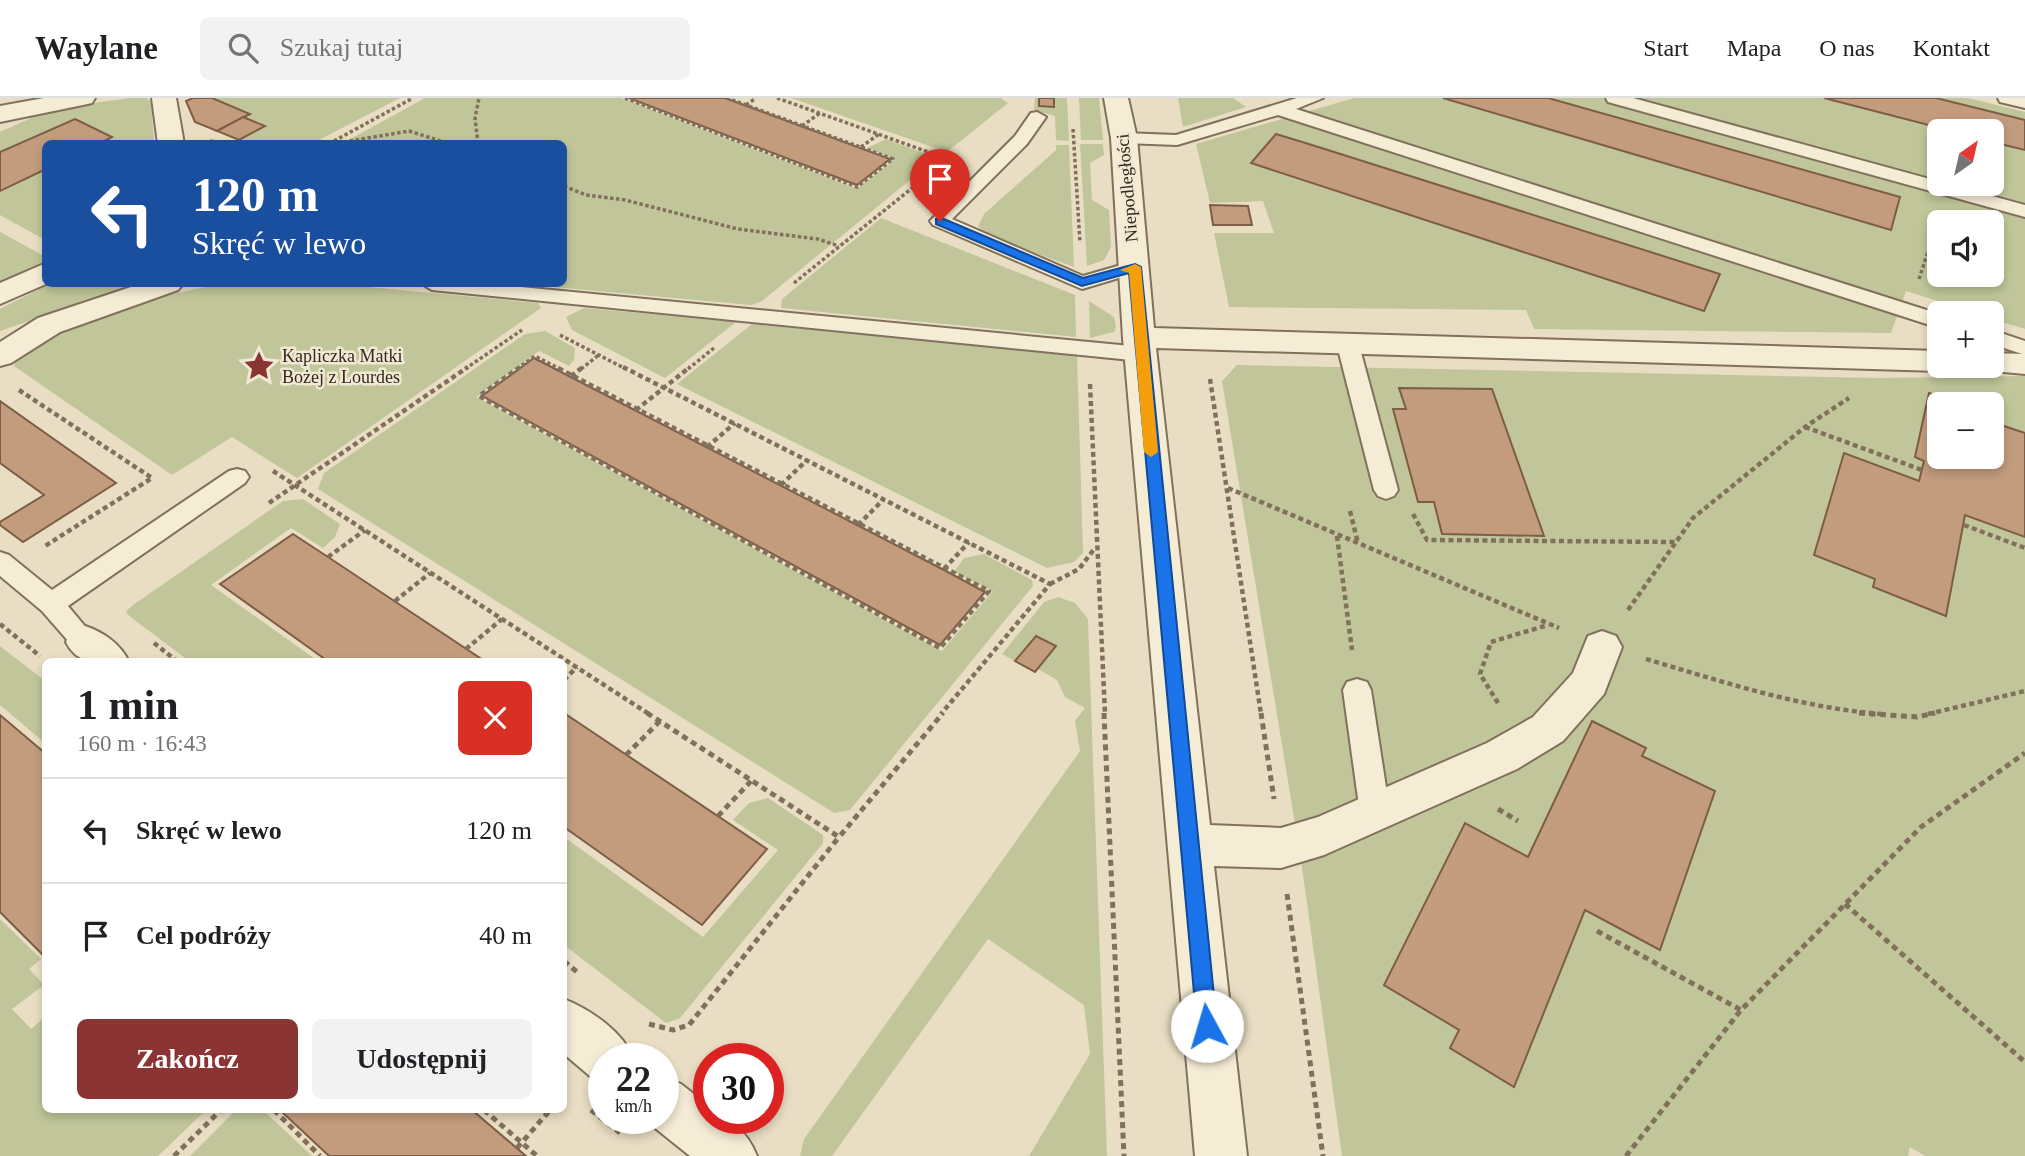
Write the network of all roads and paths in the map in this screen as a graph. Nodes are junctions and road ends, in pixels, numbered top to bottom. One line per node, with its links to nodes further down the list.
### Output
1 (83, 98): 17 (street)
2 (164, 98): 23 (street)
3 (413, 98): 24 (path)
4 (479, 98): 27 (path)
5 (625, 98): 28 (path)
6 (727, 98): 14 (path)
7 (756, 98): 14 (path)
8 (777, 98): 16 (path)
9 (1116, 98): 22 (street, Niepodległości)
10 (1315, 98): 15 (lane)
11 (1614, 98): 30 (lane)
12 (2006, 98): 13 (lane)
13 (2025, 103)
14 (745, 105): 20 (path)
15 (1277, 109): 22 (lane); 43 (lane)
16 (820, 113): 20 (path); 21 (path)
17 (0, 114)
18 (1037, 117): 38 (lane)
19 (1072, 124): 38 (path)
20 (802, 126): 28 (path)
21 (879, 134): 28 (path); 29 (path)
22 (1124, 138): 36 (street, Niepodległości)
23 (171, 140)
24 (338, 140)
25 (355, 140): 26 (path)
26 (438, 140)
27 (477, 140)
28 (861, 147)
29 (948, 159)
30 (1927, 184)
31 (567, 187): 35 (path)
32 (1946, 196): 43 (path)
33 (1970, 196): 34 (lane)
34 (2025, 211)
35 (840, 246)
36 (1135, 267): 38 (lane); 51 (street, Niepodległości)
37 (42, 274): 42 (street)
38 (1082, 283)
39 (159, 287): 52 (street)
40 (469, 287): 41 (lane)
41 (555, 294): 45 (path); 49 (lane)
42 (0, 295)
43 (1909, 311): 44 (lane)
44 (1927, 317)
45 (534, 322): 50 (path); 70 (path)
46 (2004, 341): 48 (lane)
47 (1348, 345): 51 (street); 53 (street); 66 (lane)
48 (2025, 348)
49 (1089, 350): 51 (lane); 74 (path)
50 (600, 354): 56 (path); 59 (path)
51 (1141, 355): 103 (street, Niepodległości); 104 (path)
52 (0, 356)
53 (1927, 362)
54 (2004, 363): 55 (street)
55 (2025, 364)
56 (571, 376): 61 (path); 78 (path)
57 (11, 385): 77 (path)
58 (1857, 392): 60 (path)
59 (735, 423): 61 (path); 62 (path)
60 (1805, 427): 63 (path); 73 (path)
61 (707, 446): 65 (path)
62 (807, 460): 65 (path); 67 (path)
63 (1922, 470)
64 (237, 477): 82 (lane)
65 (781, 485): 68 (path)
66 (1386, 490): 73 (path)
67 (884, 499): 68 (path); 72 (path)
68 (859, 525): 78 (path)
69 (1964, 525): 75 (path)
70 (365, 530): 76 (path); 79 (path)
71 (1337, 536): 94 (path)
72 (969, 542): 78 (path); 80 (path)
73 (1676, 542): 86 (path)
74 (1096, 548): 80 (path); 126 (path)
75 (2025, 548)
76 (328, 557)
77 (4, 566): 82 (lane)
78 (945, 569)
79 (430, 573): 81 (path); 83 (path)
80 (1050, 583): 102 (path)
81 (395, 601)
82 (51, 604): 88 (lane)
83 (502, 619): 87 (path); 89 (path)
84 (0, 624): 90 (path)
85 (1550, 625): 96 (path)
86 (1602, 646): 96 (street)
87 (466, 649)
88 (97, 652)
89 (563, 658)
90 (42, 659)
91 (567, 661): 92 (path)
92 (577, 667): 93 (path); 95 (path)
93 (567, 677)
94 (1357, 690): 100 (lane)
95 (660, 721): 98 (path); 99 (path)
96 (1548, 729): 100 (street)
97 (2025, 753): 105 (path)
98 (626, 755)
99 (752, 780): 101 (path); 102 (path)
100 (1376, 813): 104 (street)
101 (718, 816)
102 (839, 837): 110 (path)
103 (1188, 845): 104 (street); 127 (street, Niepodległości)
104 (1281, 848): 128 (path)
105 (1845, 904): 109 (path); 113 (path)
106 (1597, 932): 109 (path)
107 (567, 963): 108 (path)
108 (583, 976)
109 (1741, 1010): 129 (path)
110 (639, 1020)
111 (567, 1025): 112 (street)
112 (588, 1043)
113 (2025, 1062)
114 (587, 1106): 120 (path)
115 (217, 1113): 122 (path)
116 (277, 1113): 123 (path)
117 (487, 1113): 121 (path)
118 (547, 1113): 121 (path)
119 (679, 1115): 125 (street)
120 (628, 1139)
121 (519, 1145): 124 (path)
122 (174, 1156)
123 (320, 1156)
124 (537, 1156)
125 (731, 1156)
126 (1124, 1156)
127 (1221, 1156)
128 (1324, 1156)
129 (1626, 1156)

